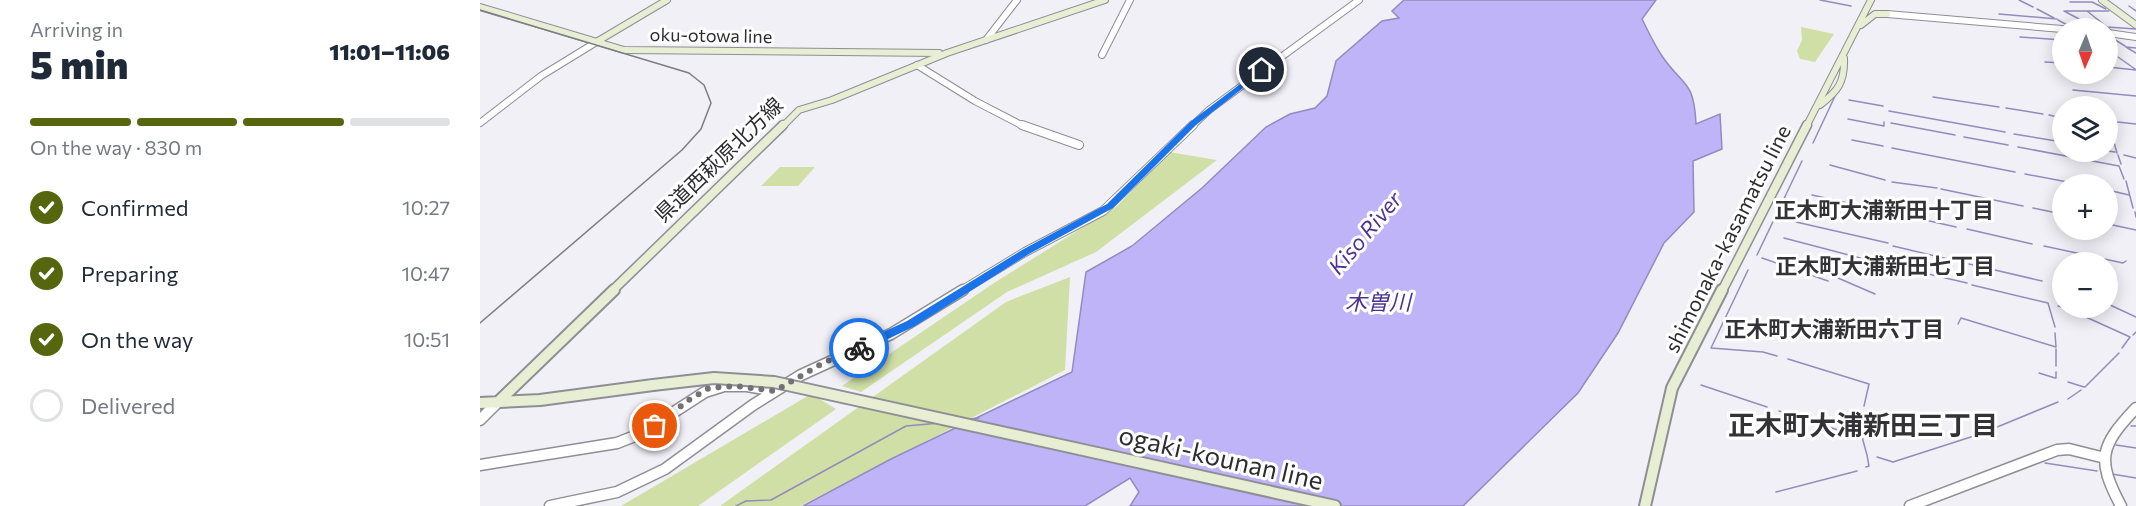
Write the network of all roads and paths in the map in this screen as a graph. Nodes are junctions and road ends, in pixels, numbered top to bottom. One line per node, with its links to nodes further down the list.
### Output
1 (667, 0): 15 (main road)
2 (1017, 0): 16 (street)
3 (1106, 0): 16 (main road, 県道西萩原北方線)
4 (1130, 0): 18 (street)
5 (1359, 0): 22 (street)
6 (1874, 0): 9 (main road); 11 (main road, shimonaka-kasamatsu line)
7 (2102, 0): 10 (main road)
8 (480, 7): 15 (main road, oku-otowa line)
9 (1887, 14): 11 (main road); 12 (street)
10 (2136, 25)
11 (1857, 28): 31 (main road, shimonaka-kasamatsu line)
12 (2052, 28)
13 (2118, 34): 14 (street)
14 (2136, 37)
15 (598, 40): 17 (main road, oku-otowa line); 20 (street)
16 (986, 40): 17 (main road, 県道西萩原北方線)
17 (947, 53): 19 (main road, 県道西萩原北方線)
18 (1102, 55)
19 (917, 65): 21 (street); 24 (main road, 県道西萩原北方線)
20 (483, 121)
21 (1079, 145)
22 (775, 391): 28 (street); 29 (street)
23 (480, 403): 24 (main road)
24 (497, 403): 26 (street); 30 (main road, ogaki-kounan line, bridge)
25 (2136, 408): 27 (street)
26 (480, 420)
27 (2101, 457): 32 (street); 33 (street)
28 (480, 465)
29 (550, 506)
30 (1335, 506)
31 (1645, 506)
32 (1910, 506)
33 (2121, 506)

